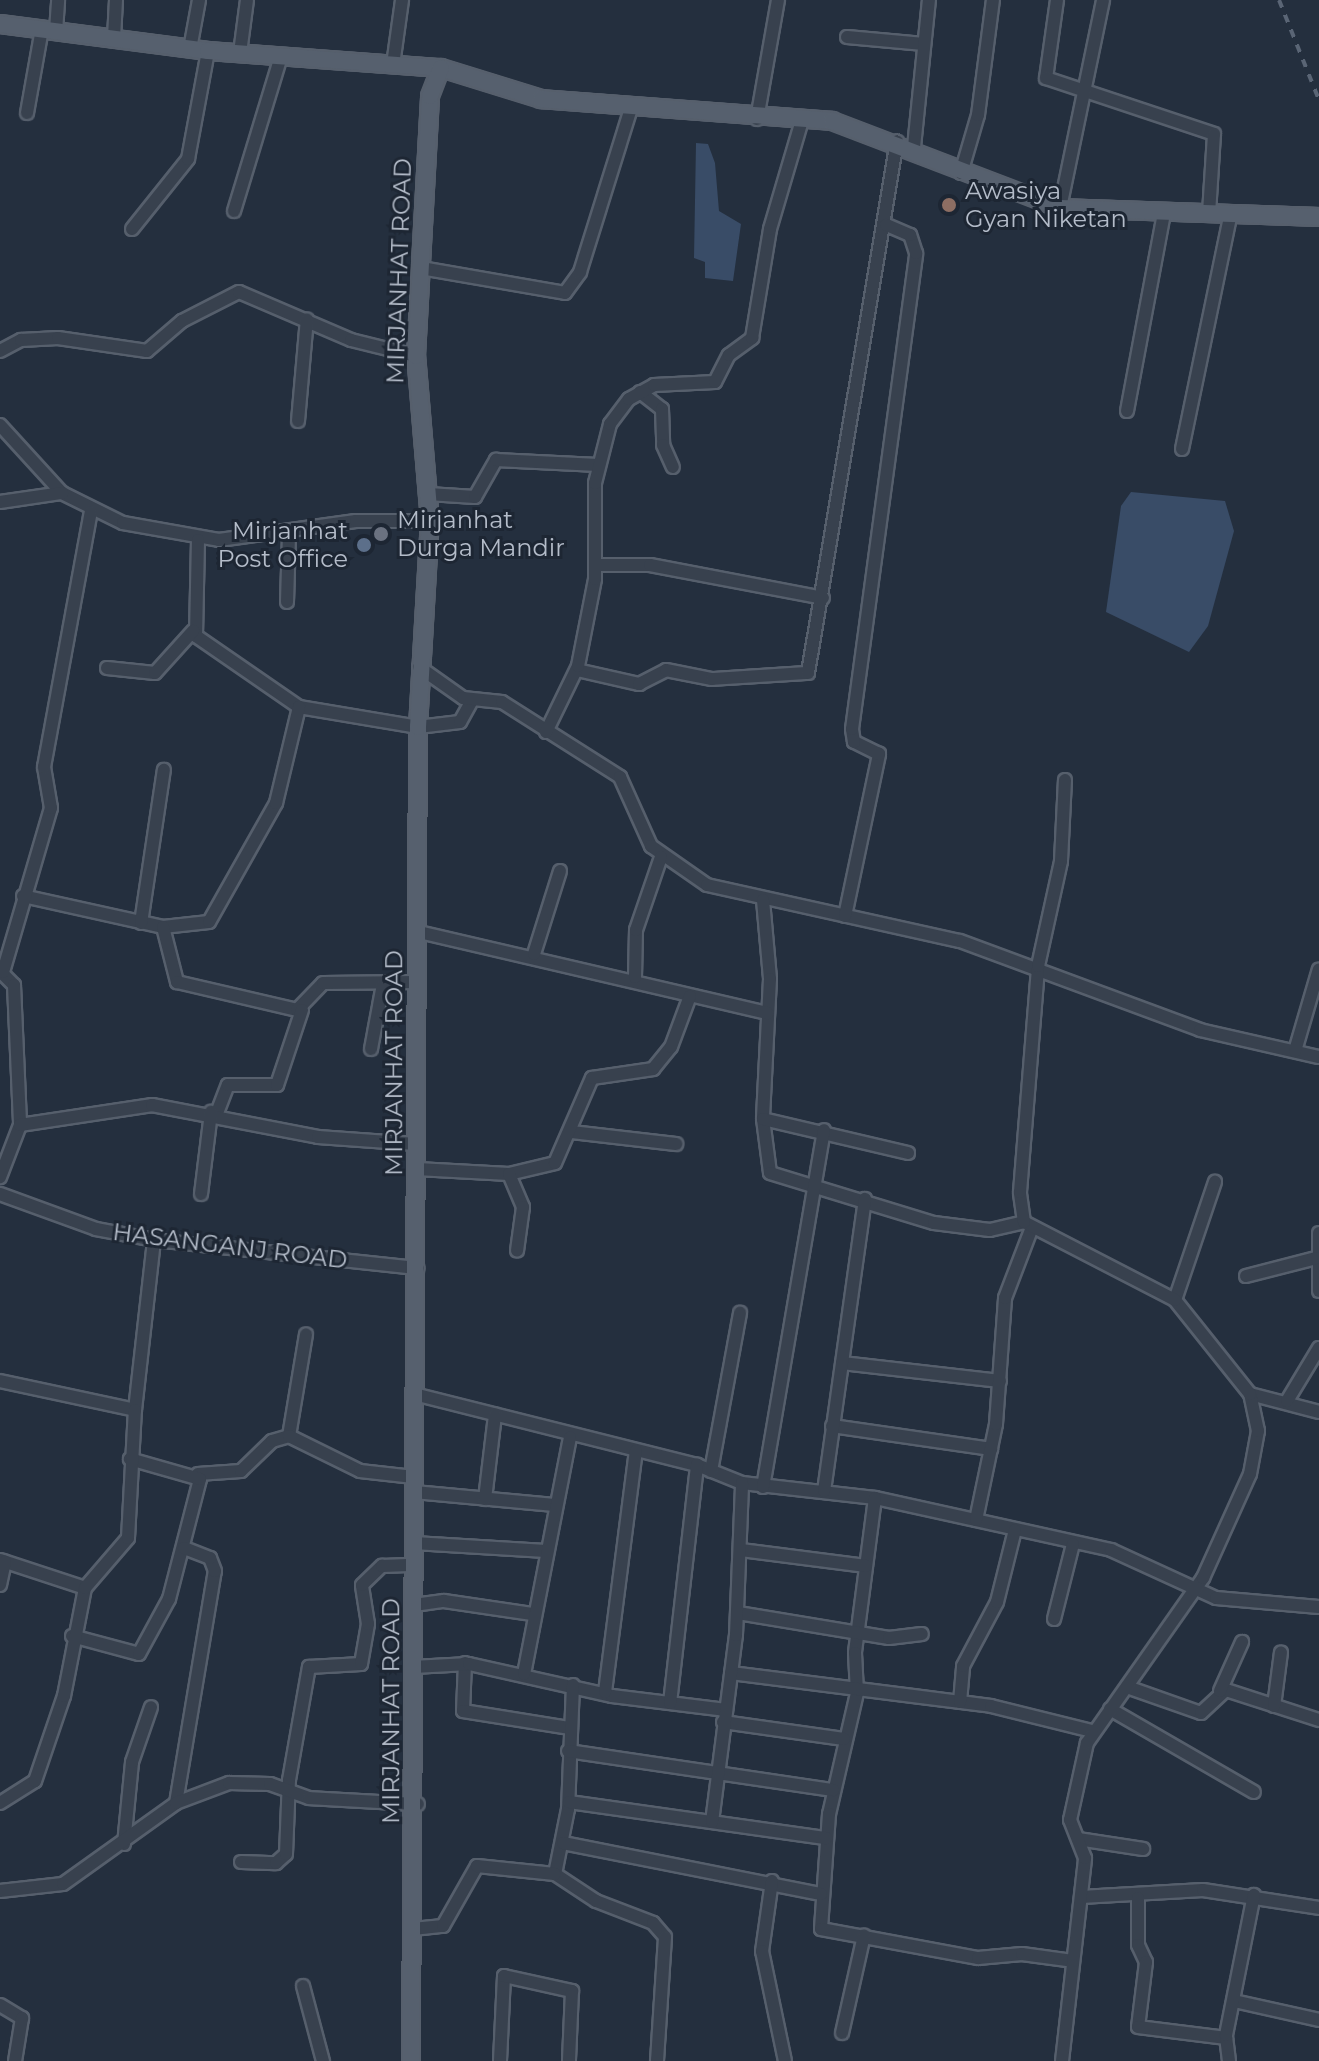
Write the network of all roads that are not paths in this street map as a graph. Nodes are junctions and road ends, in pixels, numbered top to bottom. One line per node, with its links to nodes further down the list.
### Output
1 (58, 0): 12 (street)
2 (116, 0): 14 (street)
3 (199, 0): 16 (street)
4 (247, 0): 18 (street)
5 (402, 0): 20 (street)
6 (778, 0): 25 (street)
7 (929, 0): 15 (street)
8 (993, 0): 29 (street)
9 (1057, 0): 22 (street)
10 (1103, 0): 22 (street)
11 (0, 24): 12 (main road)
12 (49, 30): 14 (main road); 24 (street)
13 (847, 37): 15 (street)
14 (114, 38): 16 (main road)
15 (924, 44): 28 (street)
16 (190, 49): 17 (main road)
17 (208, 51): 18 (main road); 37 (street)
18 (240, 53): 19 (main road)
19 (281, 56): 20 (main road); 31 (street)
20 (393, 65): 21 (main road)
21 (441, 68): 23 (main road); 38 (main road, MIRJANHAT ROAD)
22 (1088, 94): 30 (street); 33 (street)
23 (632, 105): 25 (main road); 38 (street)
24 (27, 113)
25 (757, 119): 26 (main road)
26 (802, 120): 27 (main road); 42 (street)
27 (897, 141): 28 (main road); 36 (street)
28 (914, 147): 29 (main road)
29 (961, 173): 30 (main road)
30 (1060, 208): 34 (main road)
31 (234, 211)
32 (1231, 212): 33 (main road); 35 (main road); 46 (street)
33 (1209, 213): 34 (main road)
34 (1164, 214): 43 (street)
35 (1319, 217)
36 (886, 225): 57 (street); 73 (street)
37 (132, 229)
38 (421, 268): 41 (main road, MIRJANHAT ROAD)
39 (307, 319): 40 (street); 41 (street); 44 (street)
40 (0, 351)
41 (416, 356): 50 (main road, MIRJANHAT ROAD)
42 (640, 392): 47 (street); 48 (street)
43 (1127, 411)
44 (298, 421)
45 (0, 425): 49 (street)
46 (1182, 449)
47 (598, 465): 50 (street); 56 (street)
48 (673, 467)
49 (62, 493): 51 (street); 52 (street)
50 (428, 494): 53 (main road, MIRJANHAT ROAD)
51 (0, 502)
52 (91, 512): 55 (street); 71 (street)
53 (430, 521): 54 (street); 60 (main road, MIRJANHAT ROAD)
54 (289, 533): 55 (street); 58 (street)
55 (198, 540): 59 (street)
56 (596, 565): 57 (street); 62 (street)
57 (823, 598): 62 (street)
58 (287, 602)
59 (193, 631): 61 (street); 64 (street)
60 (419, 667): 63 (street); 65 (main road, MIRJANHAT ROAD)
61 (107, 668)
62 (577, 670): 66 (street)
63 (472, 700): 65 (street); 66 (street)
64 (299, 707): 65 (street); 75 (street)
65 (418, 727): 76 (main road, MIRJANHAT ROAD)
66 (546, 732): 69 (street)
67 (164, 770): 74 (street)
68 (1065, 780): 78 (street)
69 (661, 857): 72 (street); 81 (street)
70 (560, 871): 77 (street)
71 (23, 896): 74 (street); 80 (street)
72 (763, 900): 73 (street); 86 (street)
73 (845, 916): 78 (street)
74 (141, 923): 75 (street)
75 (163, 927): 85 (street)
76 (419, 932): 77 (street); 82 (main road, MIRJANHAT ROAD)
77 (534, 954): 81 (street)
78 (1038, 966): 88 (street); 106 (street)
79 (1319, 969): 88 (street)
80 (2, 971): 92 (street)
81 (635, 977): 84 (street)
82 (419, 982): 83 (street); 95 (main road, MIRJANHAT ROAD)
83 (383, 984): 85 (street); 87 (street)
84 (690, 996): 86 (street); 94 (street)
85 (302, 1010): 90 (street)
86 (768, 1013): 91 (street)
87 (371, 1049)
88 (1295, 1051): 89 (street)
89 (1319, 1057)
90 (214, 1113): 92 (street); 95 (street); 104 (street)
91 (763, 1119): 93 (street); 102 (street)
92 (20, 1125): 100 (street)
93 (824, 1130): 97 (street); 102 (street)
94 (571, 1132): 96 (street); 99 (street)
95 (416, 1144): 98 (main road, MIRJANHAT ROAD)
96 (676, 1144)
97 (908, 1153)
98 (417, 1169): 99 (street); 111 (main road, MIRJANHAT ROAD)
99 (509, 1174): 109 (street)
100 (0, 1177)
101 (1215, 1182): 114 (street)
102 (813, 1187): 105 (street); 138 (street)
103 (0, 1194): 108 (street, HASANGANJ ROAD)
104 (201, 1194)
105 (865, 1199): 106 (street); 118 (street)
106 (1028, 1226): 114 (street); 120 (street)
107 (1319, 1233): 110 (street)
108 (154, 1240): 111 (street, HASANGANJ ROAD); 124 (street)
109 (517, 1251)
110 (1316, 1258): 112 (street); 113 (street)
111 (418, 1268): 121 (main road, MIRJANHAT ROAD)
112 (1246, 1276)
113 (1319, 1291)
114 (1175, 1300): 122 (street)
115 (740, 1313): 134 (street)
116 (306, 1334): 128 (street)
117 (1319, 1348): 123 (street)
118 (842, 1363): 120 (street); 127 (street)
119 (0, 1381): 124 (street)
120 (1000, 1381): 130 (street)
121 (414, 1394): 126 (street); 137 (main road, MIRJANHAT ROAD)
122 (1250, 1394): 123 (street); 155 (street)
123 (1287, 1401): 125 (street)
124 (135, 1410): 132 (street)
125 (1319, 1412)
126 (495, 1415): 129 (street); 141 (street)
127 (832, 1426): 130 (street); 139 (street)
128 (289, 1436): 135 (street); 137 (street)
129 (570, 1437): 131 (street); 142 (street)
130 (991, 1449): 143 (street)
131 (636, 1451): 133 (street); 174 (street)
132 (130, 1459): 135 (street); 154 (street)
133 (697, 1465): 134 (street); 176 (street)
134 (711, 1471): 136 (street)
135 (198, 1474): 147 (street)
136 (742, 1483): 138 (street); 148 (street)
137 (414, 1485): 141 (street); 145 (main road, MIRJANHAT ROAD)
138 (763, 1487): 139 (street)
139 (824, 1491): 140 (street)
140 (875, 1498): 143 (street); 152 (street)
141 (485, 1499): 142 (street)
142 (554, 1505): 149 (street)
143 (976, 1520): 144 (street)
144 (1015, 1530): 146 (street); 175 (street)
145 (414, 1543): 149 (street); 151 (main road, MIRJANHAT ROAD)
146 (1073, 1544): 155 (street); 160 (street)
147 (184, 1548): 163 (street); 192 (street)
148 (741, 1550): 152 (street); 158 (street)
149 (546, 1551): 159 (street)
150 (3, 1561): 153 (street); 154 (street)
151 (415, 1565): 156 (main road, MIRJANHAT ROAD); 188 (street)
152 (866, 1566): 161 (street)
153 (0, 1585)
154 (85, 1588): 163 (street)
155 (1193, 1591): 157 (street); 171 (street)
156 (414, 1605): 159 (street); 167 (main road, MIRJANHAT ROAD)
157 (1319, 1607)
158 (738, 1613): 161 (street); 168 (street)
159 (532, 1614): 169 (street)
160 (1054, 1619)
161 (858, 1633): 162 (street); 172 (street)
162 (922, 1634)
163 (72, 1636): 191 (street)
164 (1242, 1642): 173 (street)
165 (1281, 1652): 177 (street)
166 (465, 1663): 167 (street); 169 (street); 182 (street)
167 (413, 1667): 193 (main road, MIRJANHAT ROAD)
168 (731, 1673): 172 (street); 180 (street)
169 (524, 1674): 170 (street)
170 (573, 1685): 174 (street); 182 (street)
171 (1127, 1687): 173 (street); 179 (street)
172 (857, 1688): 175 (street); 184 (street)
173 (1220, 1691): 177 (street)
174 (605, 1692): 176 (street)
175 (960, 1702): 183 (street)
176 (670, 1703): 180 (street)
177 (1274, 1706): 181 (street)
178 (151, 1707): 198 (street)
179 (1110, 1709): 183 (street); 189 (street)
180 (724, 1716): 184 (street); 186 (street)
181 (1319, 1720)
182 (569, 1728): 185 (street)
183 (1092, 1731): 196 (street)
184 (844, 1739): 187 (street)
185 (568, 1751): 186 (street); 190 (street)
186 (719, 1772): 187 (street); 194 (street)
187 (833, 1790): 195 (street)
188 (289, 1791): 192 (street); 193 (street); 200 (street)
189 (1254, 1792)
190 (569, 1802): 194 (street); 197 (street)
191 (0, 1803)
192 (176, 1803): 198 (street)
193 (418, 1804): 209 (main road, MIRJANHAT ROAD)
194 (712, 1822): 195 (street)
195 (826, 1838): 204 (street)
196 (1078, 1839): 199 (street); 206 (street)
197 (563, 1843): 201 (street); 202 (street)
198 (124, 1844): 203 (street)
199 (1143, 1849)
200 (241, 1862)
201 (555, 1874): 209 (street); 223 (street)
202 (772, 1881): 204 (street); 224 (street)
203 (0, 1891)
204 (821, 1894): 210 (street)
205 (1254, 1895): 207 (street); 208 (street); 213 (street)
206 (1081, 1897): 207 (street); 211 (street)
207 (1138, 1898): 217 (street)
208 (1319, 1908)
209 (413, 1929): 220 (main road, MIRJANHAT ROAD)
210 (864, 1935): 211 (street); 216 (street)
211 (1073, 1961): 225 (street)
212 (303, 1986): 219 (street)
213 (1234, 2001): 215 (street); 217 (street)
214 (0, 2005): 218 (street)
215 (1319, 2020)
216 (842, 2033)
217 (1226, 2038): 226 (street)
218 (15, 2061)
219 (323, 2061)
220 (411, 2061)
221 (500, 2061): 222 (street)
222 (569, 2061)
223 (657, 2061)
224 (785, 2061)
225 (1062, 2061)
226 (1229, 2061)

